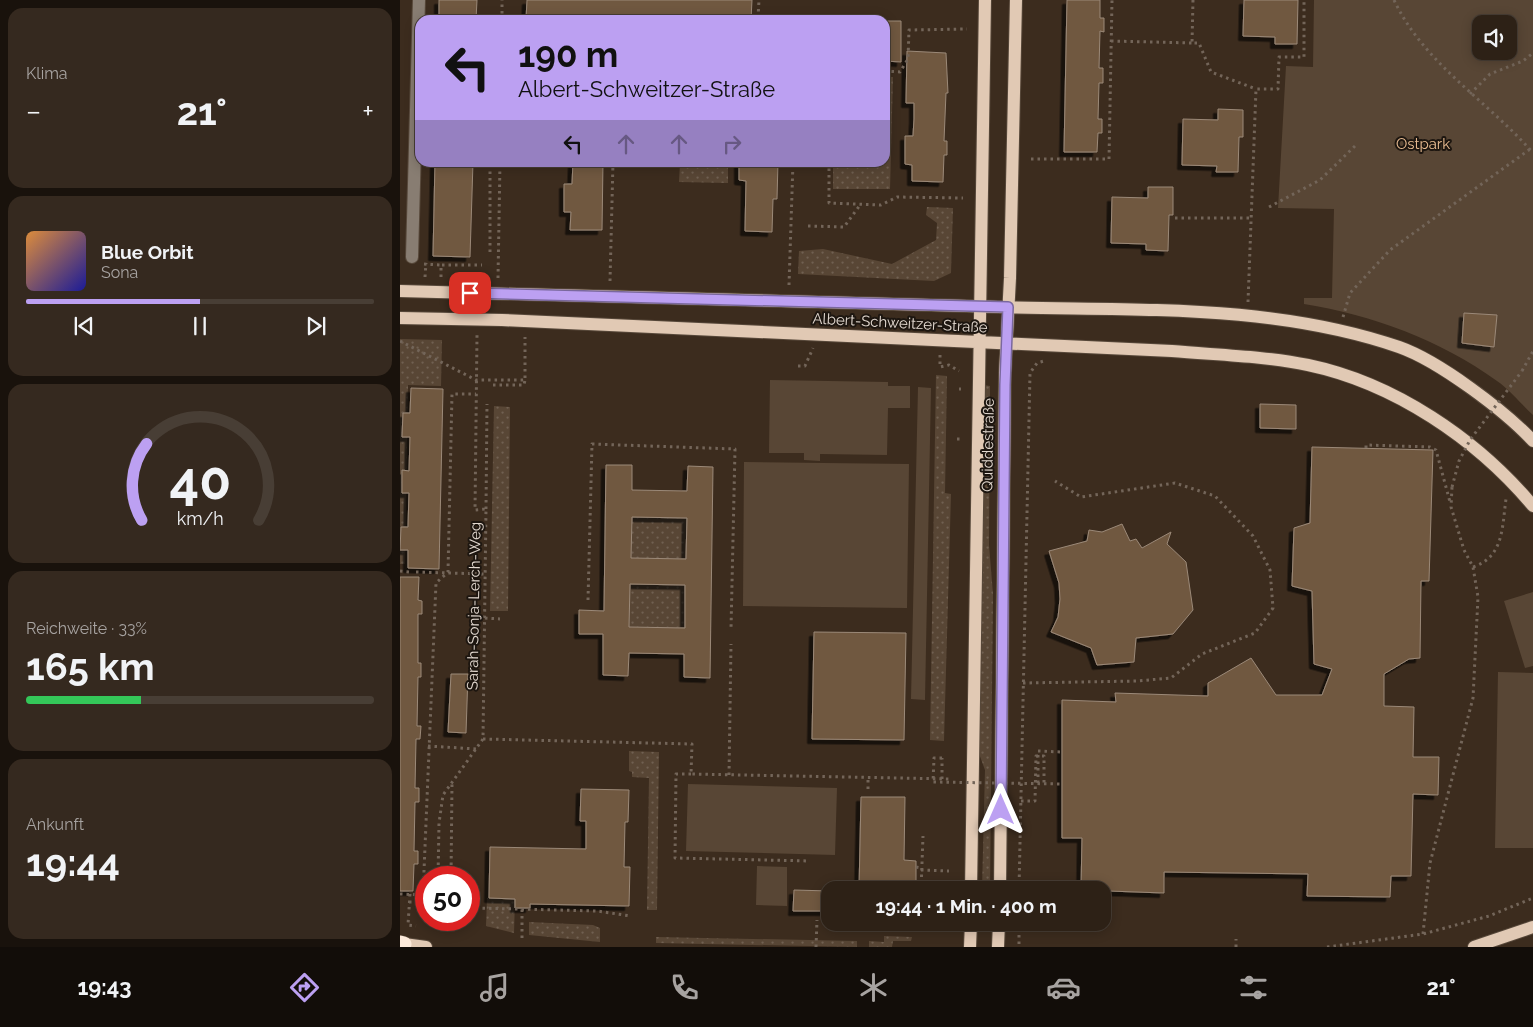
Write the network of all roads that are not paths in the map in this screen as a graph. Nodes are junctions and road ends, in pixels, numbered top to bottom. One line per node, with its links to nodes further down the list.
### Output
1 (419, 0): 4 (lane)
2 (985, 0): 8 (main road, Quiddestraße)
3 (1016, 0): 9 (main road, Quiddestraße)
4 (419, 15)
5 (415, 147): 6 (lane)
6 (412, 257)
7 (400, 291): 8 (main road, Albert-Schweitzer-Straße)
8 (980, 306): 9 (main road, Albert-Schweitzer-Straße); 11 (main road, Quiddestraße)
9 (1008, 307): 12 (main road, Quiddestraße); 13 (main road, Albert-Schweitzer-Straße)
10 (400, 318): 11 (main road, Albert-Schweitzer-Straße)
11 (979, 343): 12 (main road, Albert-Schweitzer-Straße); 15 (main road, Quiddestraße)
12 (1006, 344): 14 (main road, Albert-Schweitzer-Straße); 16 (main road, Quiddestraße)
13 (1533, 442)
14 (1533, 506)
15 (971, 881)
16 (1000, 881)
17 (1533, 927): 24 (main road)
18 (970, 931): 22 (main road)
19 (999, 931): 23 (main road)
20 (402, 944): 21 (main road)
21 (426, 947)
22 (970, 947)
23 (998, 947)
24 (1474, 947)

